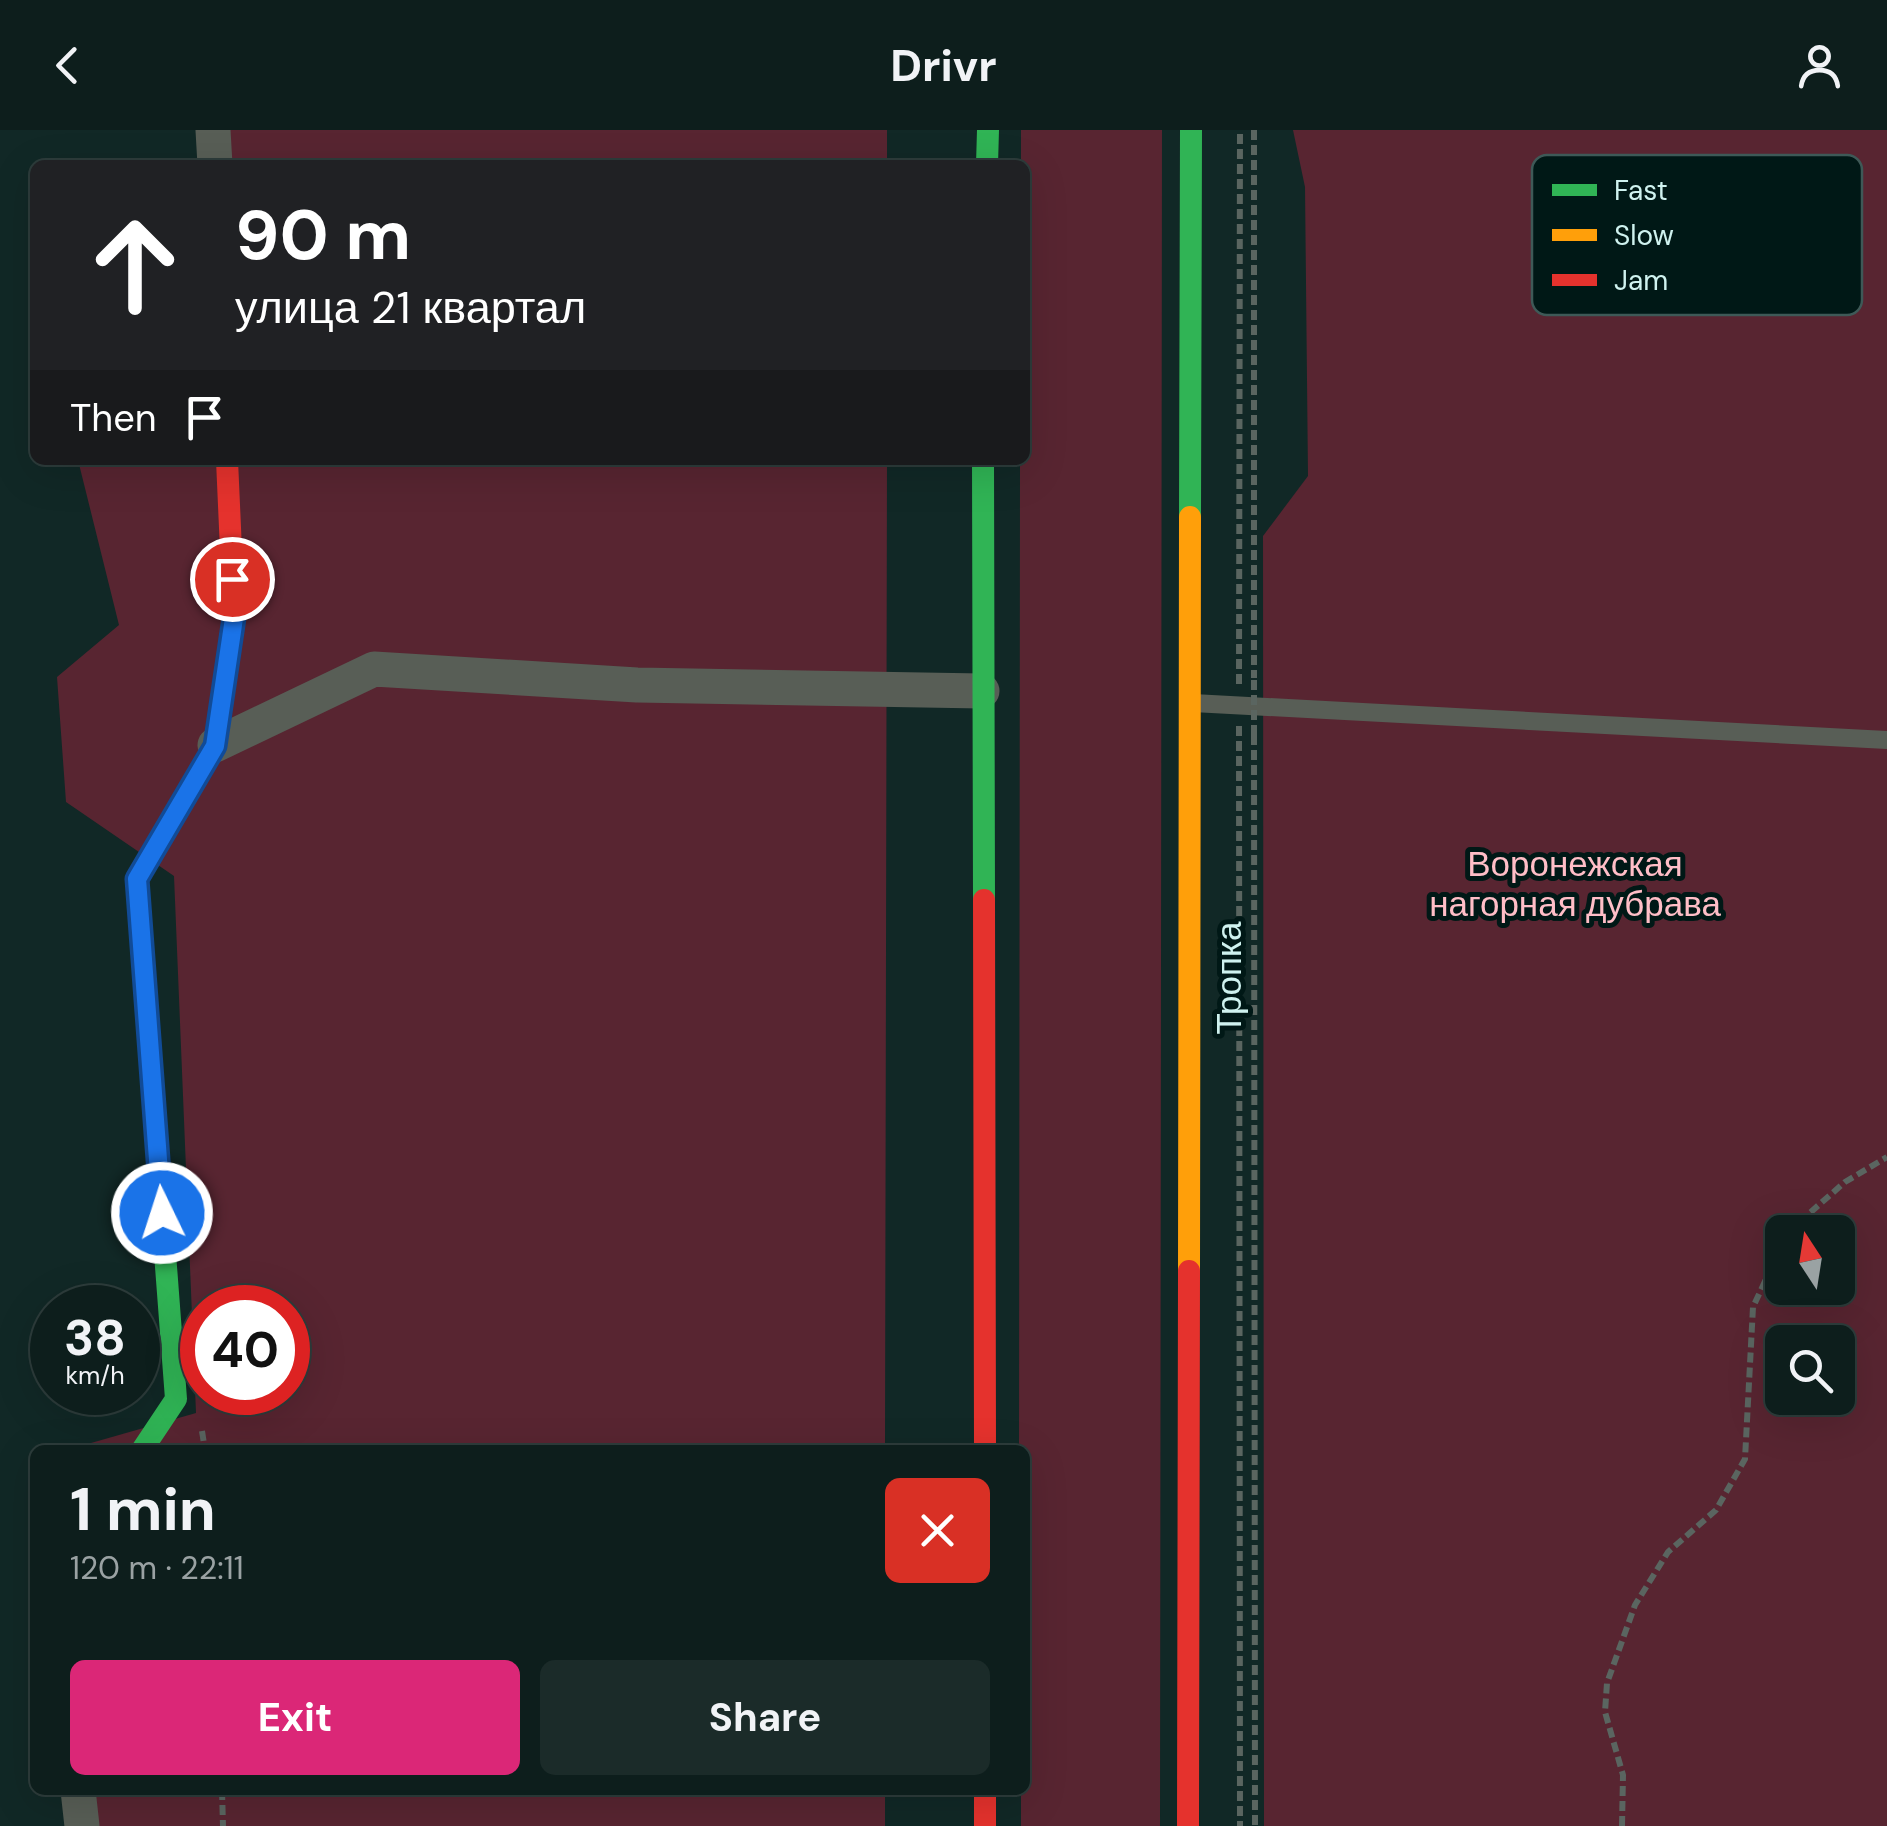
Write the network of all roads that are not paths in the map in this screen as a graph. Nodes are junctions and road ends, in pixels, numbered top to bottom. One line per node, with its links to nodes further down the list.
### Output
1 (213, 130): 4 (street)
2 (988, 130): 5 (main road)
3 (1191, 130): 9 (main road)
4 (215, 160)
5 (987, 160)
6 (227, 465): 11 (main road)
7 (984, 465): 8 (main road)
8 (982, 691): 11 (street); 13 (main road)
9 (1188, 703): 10 (lane); 18 (main road)
10 (1887, 740)
11 (215, 746): 12 (main road)
12 (145, 1445)
13 (985, 1445)
14 (79, 1795): 16 (street)
15 (985, 1795): 17 (main road)
16 (82, 1826)
17 (985, 1826)
18 (1188, 1826)

